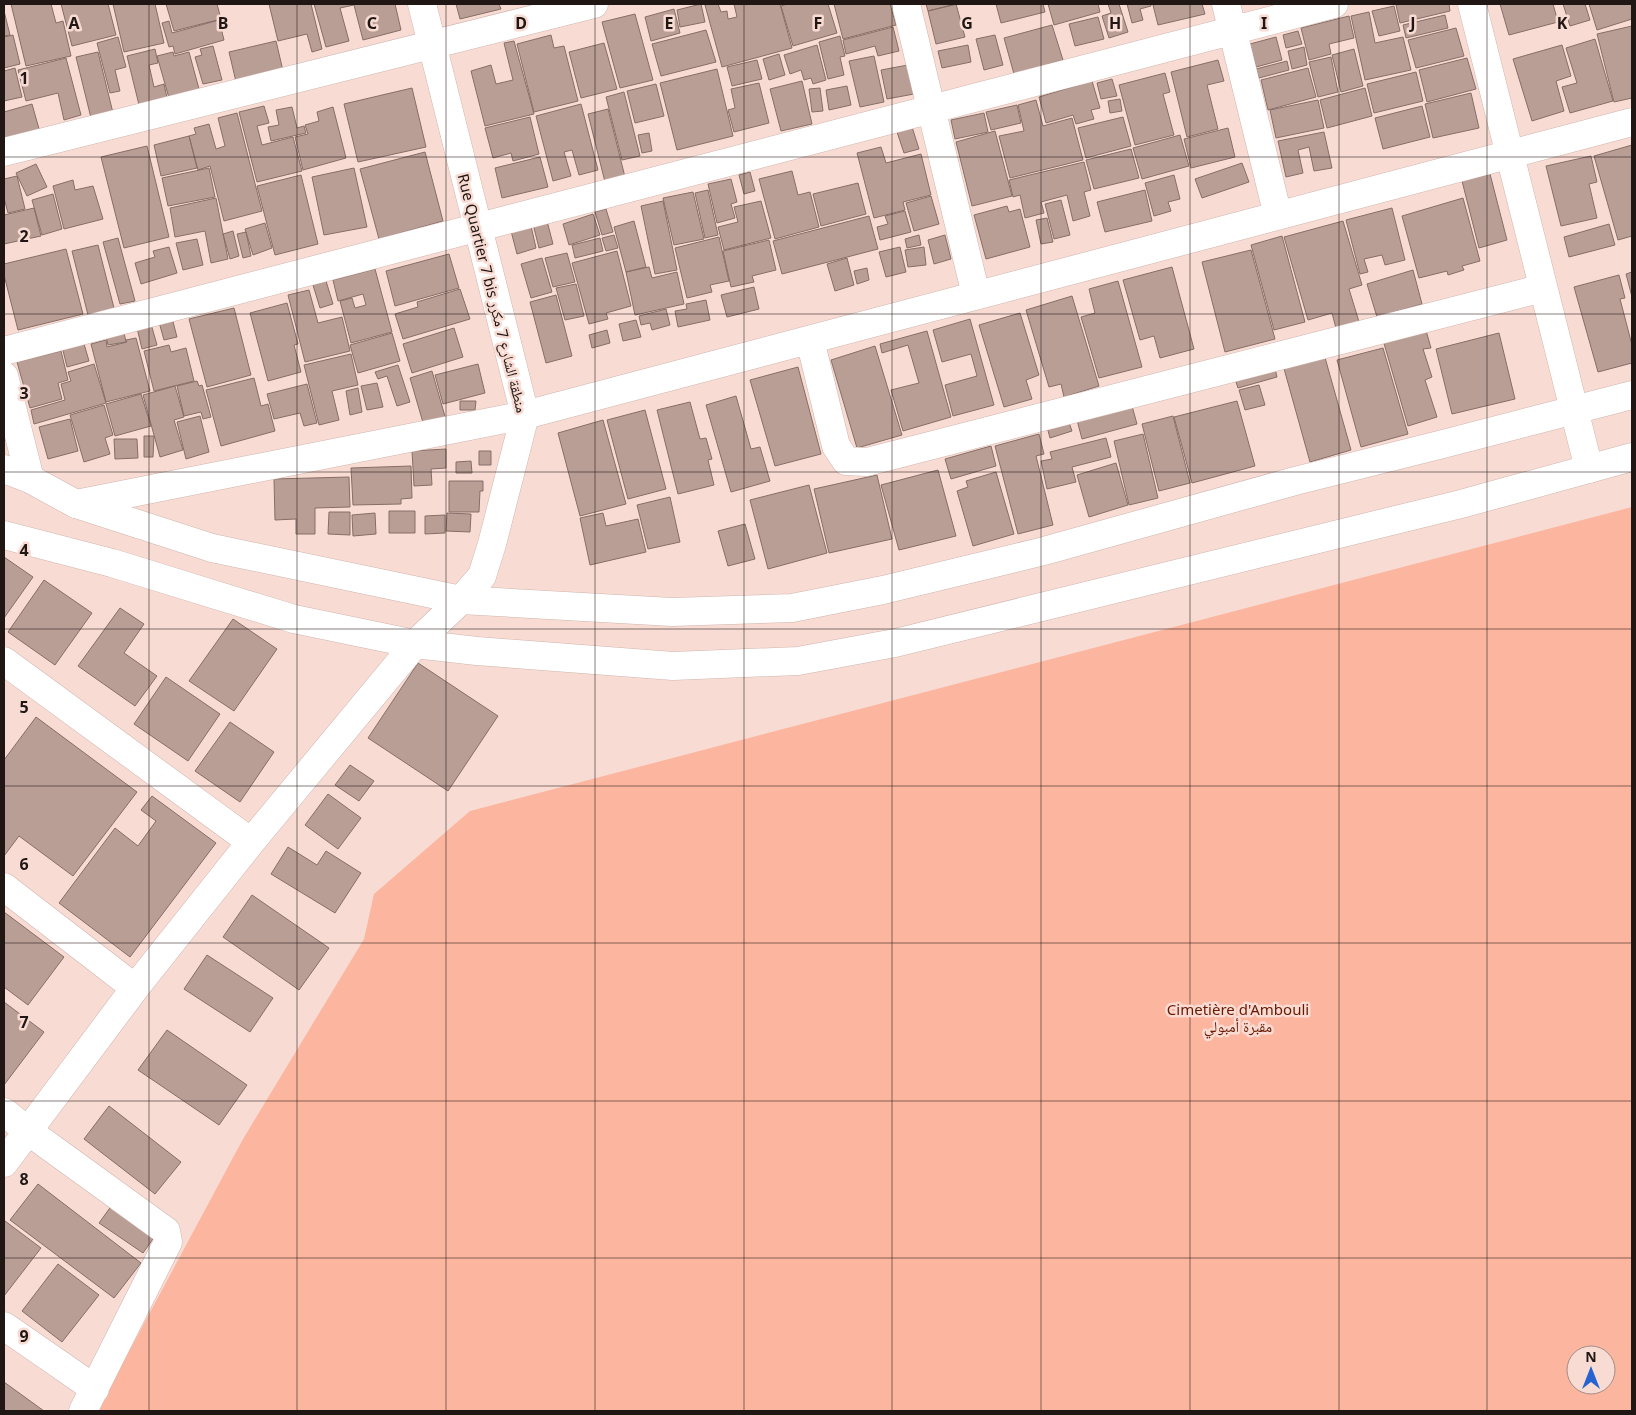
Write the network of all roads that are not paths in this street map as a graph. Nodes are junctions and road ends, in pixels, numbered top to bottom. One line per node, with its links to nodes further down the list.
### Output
1 (422, 4): 8 (street, Rue Quartier 7 bis منطقة الشارع 7 مكرر)
2 (594, 4): 8 (street)
3 (906, 4): 9 (street)
4 (1226, 4): 7 (street)
5 (1334, 4): 7 (street)
6 (1472, 4): 12 (street)
7 (1233, 30): 9 (street); 13 (street)
8 (432, 44): 11 (street); 14 (street, Rue Quartier 7 bis منطقة الشارع 7 مكرر)
9 (931, 108): 14 (street); 16 (street)
10 (1632, 122): 12 (street)
11 (4, 152)
12 (1510, 154): 13 (street); 15 (street)
13 (1278, 216): 16 (street)
14 (478, 227): 18 (street); 22 (street, Rue Quartier 7 bis منطقة الشارع 7 مكرر)
15 (1543, 288): 17 (street); 21 (street)
16 (976, 295): 17 (street)
17 (810, 340): 22 (street)
18 (4, 351)
19 (4, 376): 26 (street)
20 (1632, 395): 21 (street)
21 (1574, 409): 25 (street); 29 (street)
22 (525, 415): 27 (street); 29 (street, Rue Quartier 7 bis منطقة الشارع 7 مكرر)
23 (1632, 457): 25 (street)
24 (4, 469): 26 (street)
25 (1589, 469): 30 (street)
26 (30, 480): 27 (street)
27 (76, 504): 29 (street)
28 (4, 535): 30 (street)
29 (461, 600): 30 (street, Rue Quartier 7 bis منطقة الشارع 7 مكرر)
30 (415, 644): 32 (street, Rue Quartier 7 bis منطقة الشارع 7 مكرر)
31 (4, 661): 32 (street)
32 (251, 842): 34 (street, Rue Quartier 7 bis منطقة الشارع 7 مكرر)
33 (4, 887): 34 (street)
34 (135, 988): 36 (street, Rue Quartier 7 bis منطقة الشارع 7 مكرر)
35 (4, 1112): 36 (street)
36 (28, 1132): 37 (street, Rue Quartier 7 bis منطقة الشارع 7 مكرر); 39 (street)
37 (4, 1164)
38 (4, 1326): 39 (street)
39 (89, 1400)

